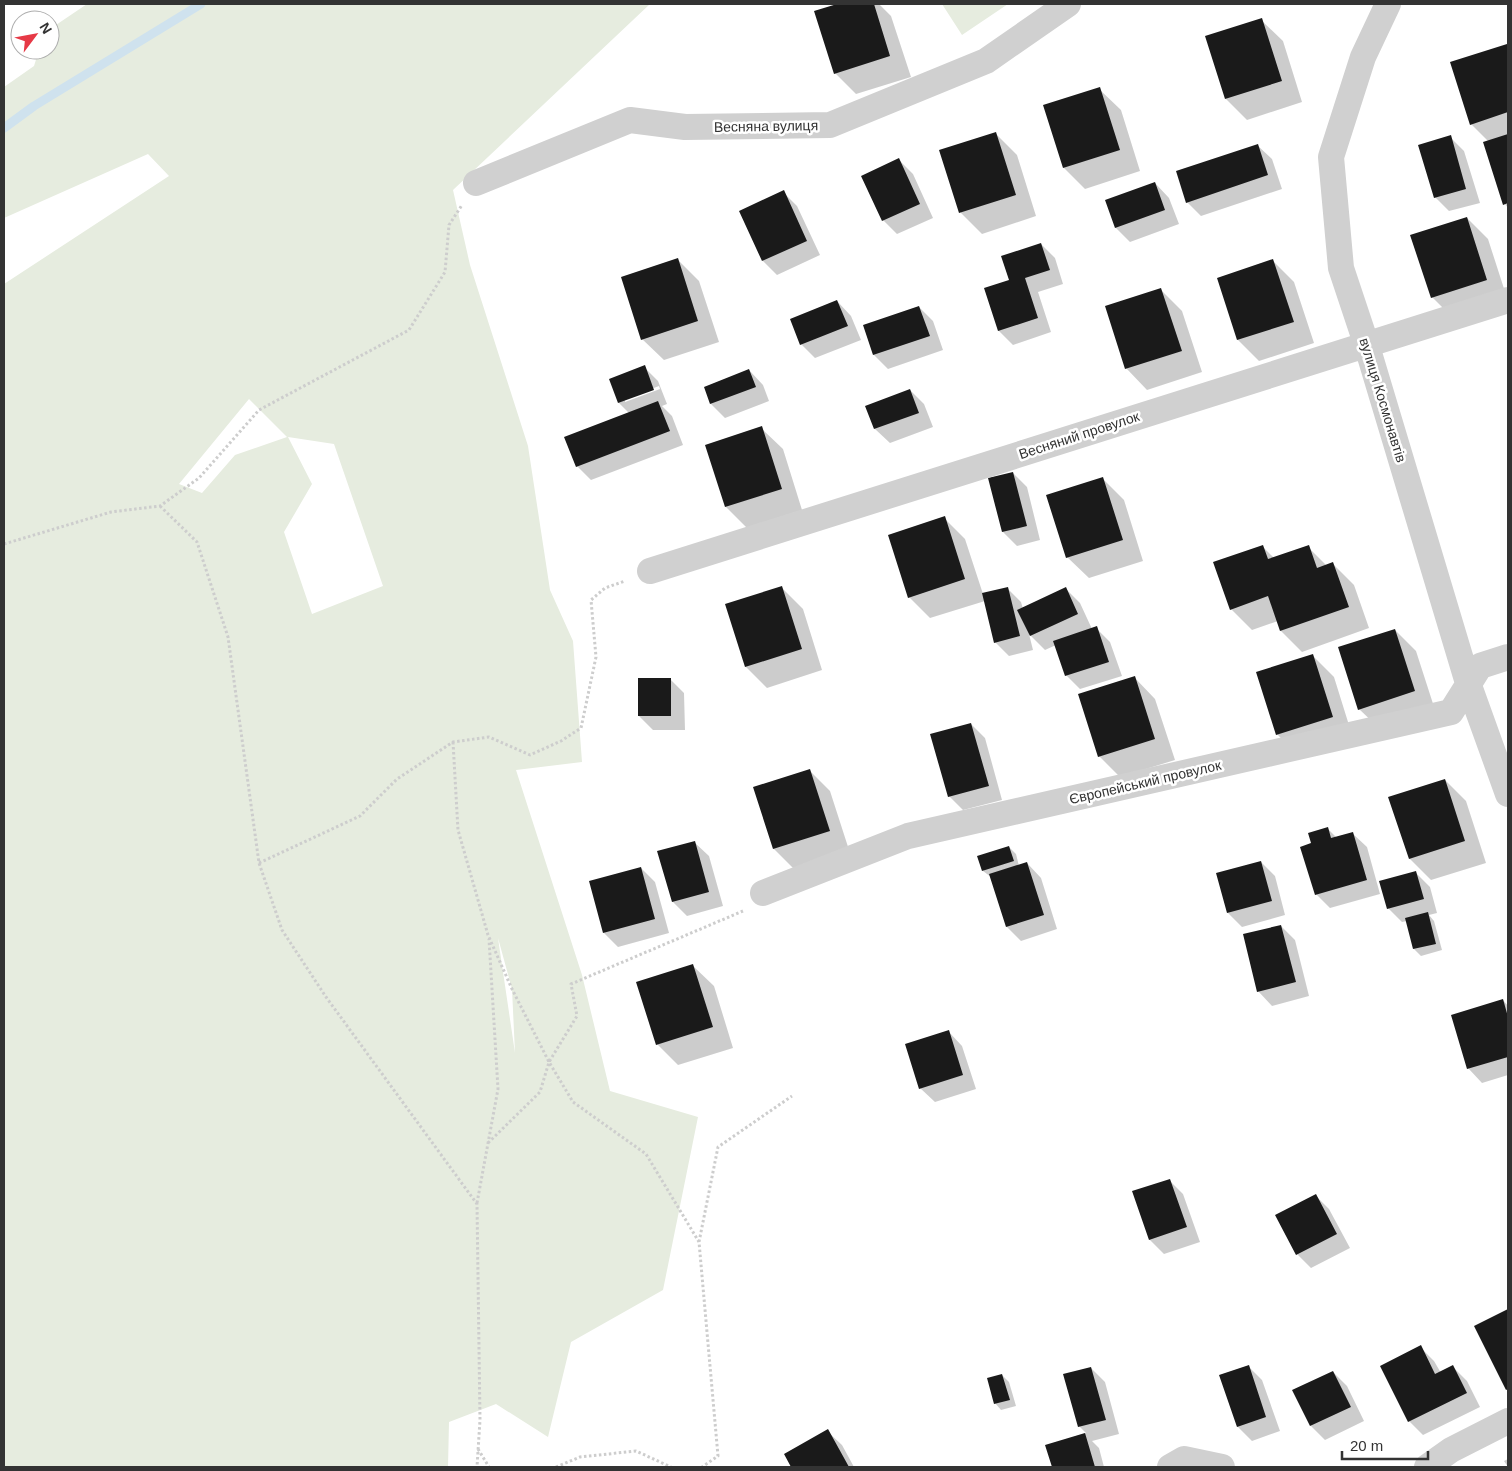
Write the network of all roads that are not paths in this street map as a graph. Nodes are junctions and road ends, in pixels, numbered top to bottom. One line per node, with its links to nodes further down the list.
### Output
1 (1068, 4): 3 (street, Весняна вулиця)
2 (1388, 4): 5 (street, вулиця Космонавтів)
3 (476, 183)
4 (1508, 300): 5 (street, Весняний провулок)
5 (1366, 343): 6 (street, Весняний провулок); 8 (street, вулиця Космонавтів)
6 (650, 571)
7 (1508, 656): 8 (street, Європейський провулок)
8 (1468, 684): 9 (street, вулиця Космонавтів); 10 (street, Європейський провулок)
9 (1508, 794)
10 (764, 893)
11 (1508, 1421): 14 (street)
12 (1170, 1467): 13 (street)
13 (1222, 1467)
14 (1427, 1467)

